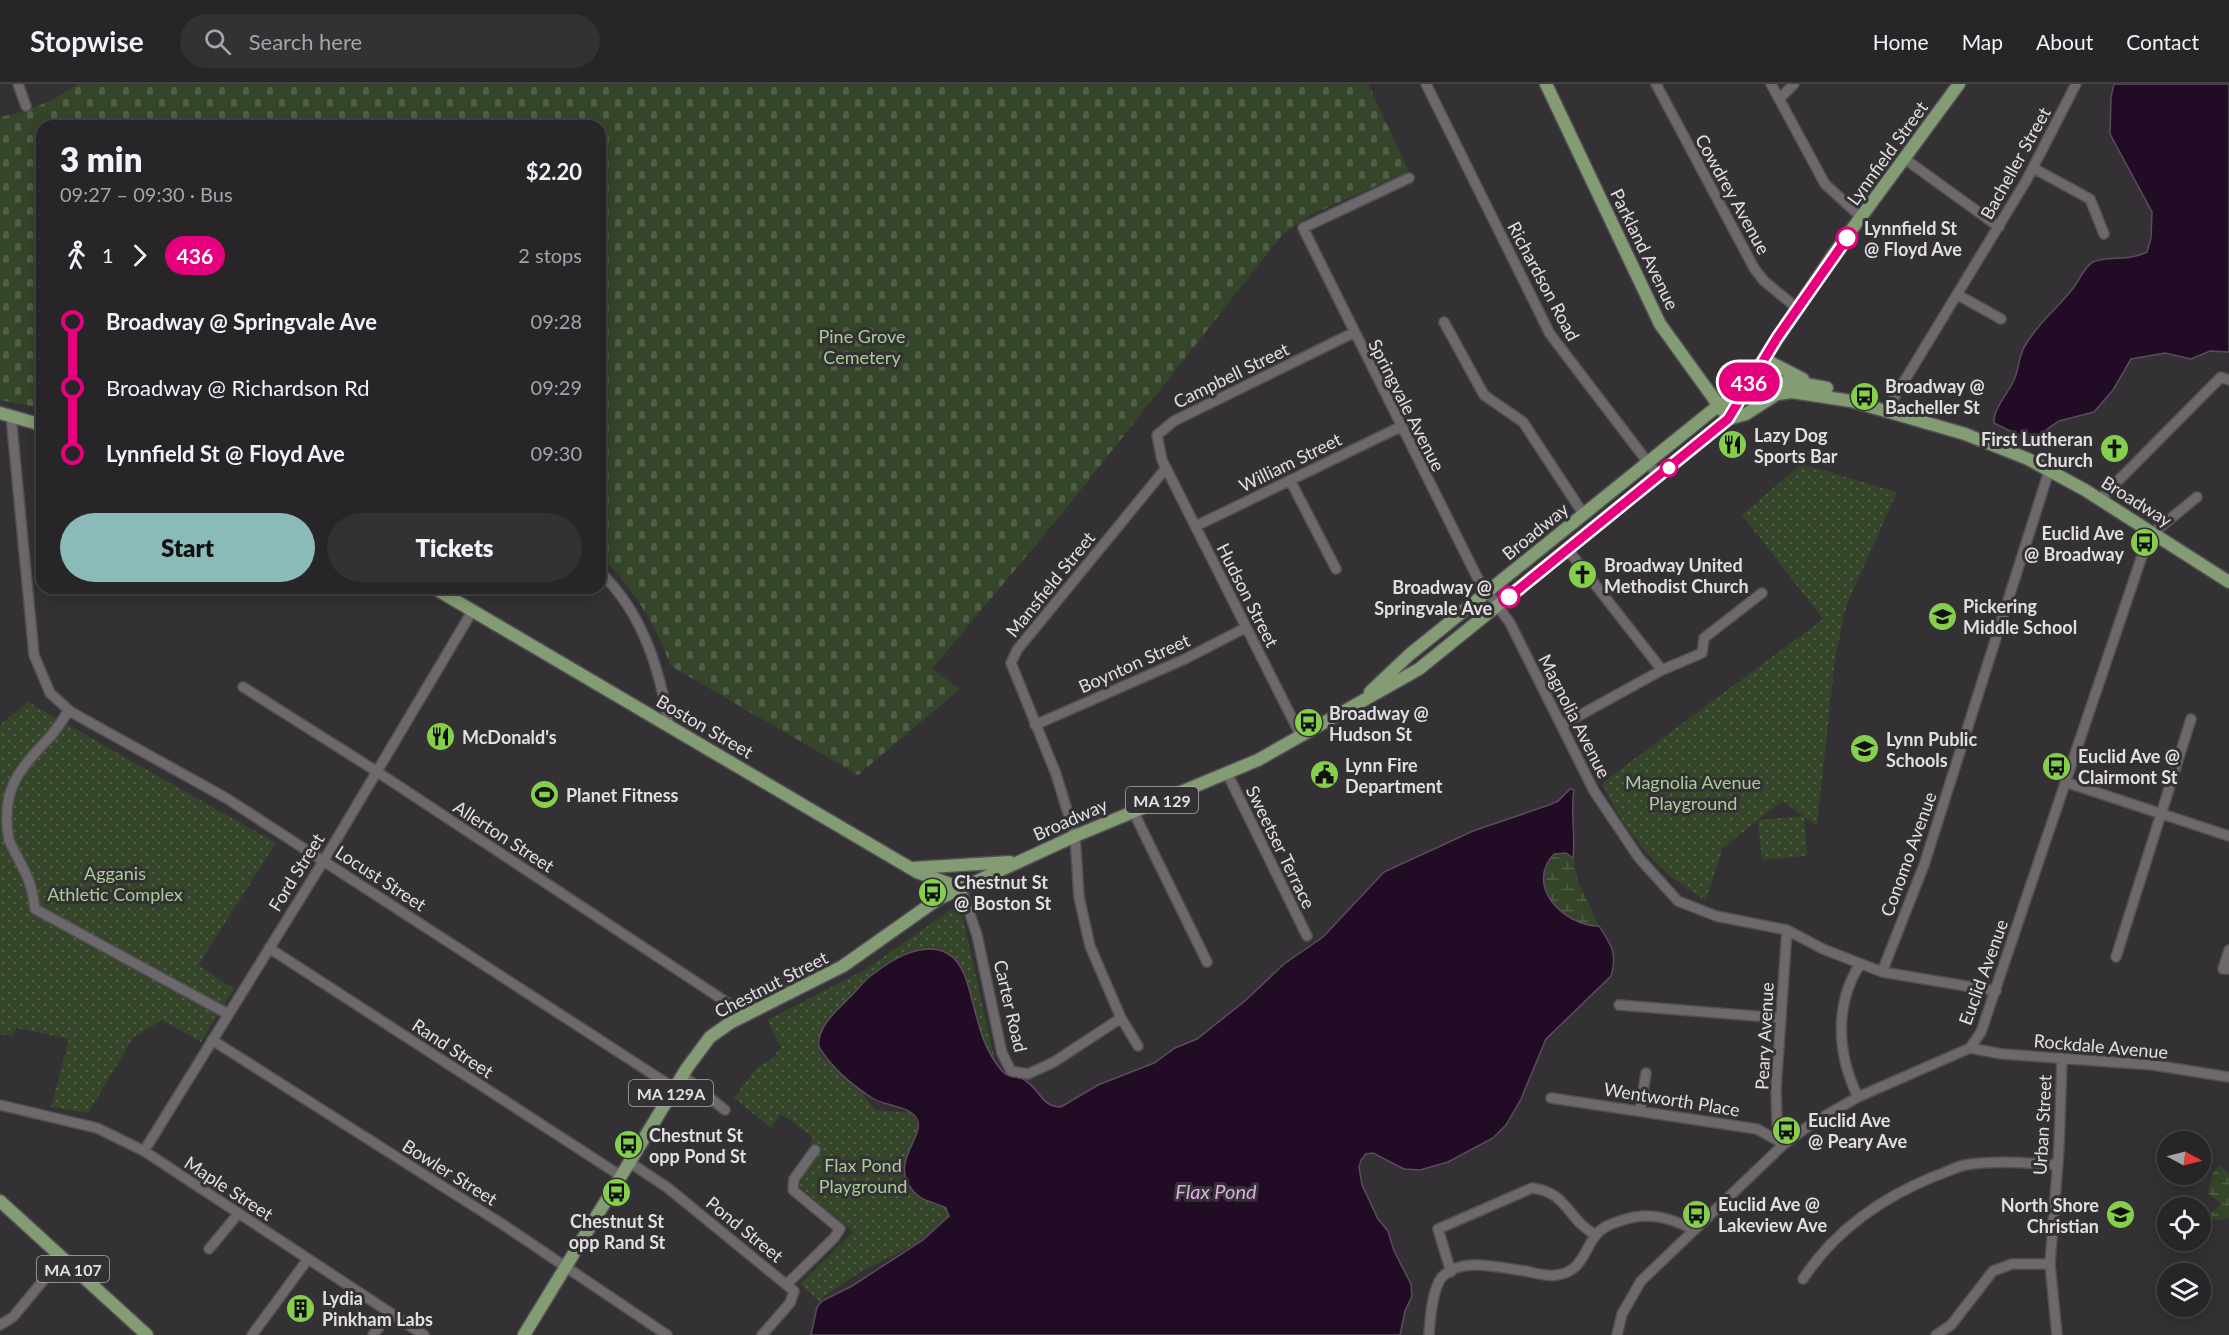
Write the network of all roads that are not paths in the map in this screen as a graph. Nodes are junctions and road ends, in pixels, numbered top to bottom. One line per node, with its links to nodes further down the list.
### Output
1 (18, 84): 10 (street)
2 (1426, 84): 33 (street, Richardson Road)
3 (1546, 84): 27 (main road, Parkland Avenue)
4 (1656, 84): 18 (street, Cowdrey Avenue)
5 (1771, 84): 9 (street)
6 (1794, 84): 9 (street)
7 (1959, 84): 11 (main road, Lynnfield Street / MA 129)
8 (2076, 84): 12 (street, Bacheller Street)
9 (1779, 99): 14 (street)
10 (26, 106)
11 (1905, 159): 14 (main road, Lynnfield Street / MA 129); 15 (street)
12 (2033, 168): 15 (street, Bacheller Street); 16 (street)
13 (1409, 178): 21 (street, Springvale Avenue)
14 (1862, 218): 18 (main road, Lynnfield Street / MA 129)
15 (1999, 227): 17 (street, Bacheller Street)
16 (2104, 234)
17 (1958, 295): 19 (street); 28 (street, Bacheller Street)
18 (1797, 308): 22 (main road, Lynnfield Street / MA 129)
19 (2001, 319)
20 (1444, 322): 40 (street)
21 (1353, 333): 32 (street, Springvale Avenue); 34 (street, Campbell Street)
22 (1764, 359): 24 (main road, Broadway); 25 (main road, Lynnfield Street / MA 129)
23 (2225, 378): 39 (street)
24 (1827, 388): 25 (main road, Broadway); 26 (main road, Broadway)
25 (1742, 392): 27 (main road, Broadway / MA 129); 30 (main road, Broadway / MA 129)
26 (1851, 401): 28 (main road, Broadway); 30 (main road, Broadway)
27 (1719, 405): 30 (main road, Parkland Avenue); 33 (main road, Broadway / MA 129)
28 (1886, 411): 35 (main road, Broadway)
29 (6, 415): 31 (main road); 56 (street)
30 (1728, 419): 36 (main road, Broadway / MA 129)
31 (36, 423)
32 (1400, 427): 37 (street, William Street); 47 (street, Springvale Avenue)
33 (1647, 463): 36 (street, Richardson Road); 40 (main road, Broadway / MA 129)
34 (1166, 468): 41 (street, Hudson Street); 58 (street, Mansfield Street)
35 (2049, 471): 39 (main road, Broadway); 81 (street, Conomo Avenue)
36 (1659, 477): 43 (main road, Broadway / MA 129)
37 (1290, 480): 41 (street, William Street); 44 (street)
38 (2197, 497): 42 (street)
39 (2100, 499): 42 (main road, Broadway)
40 (1584, 515): 47 (main road, Broadway / MA 129)
41 (1196, 526): 52 (street, Hudson Street)
42 (2153, 533): 46 (main road, Broadway); 64 (street, Euclid Avenue)
43 (1568, 550): 50 (main road, Broadway / MA 129); 53 (street)
44 (1336, 570)
45 (606, 579): 60 (street)
46 (2229, 582)
47 (1488, 592): 50 (street, Magnolia Avenue); 55 (main road, Broadway / MA 129)
48 (445, 594): 51 (main road, Boston Street)
49 (1762, 594): 53 (street)
50 (1498, 606): 55 (main road, Broadway / MA 129); 59 (street, Magnolia Avenue)
51 (473, 610): 60 (main road, Boston Street); 62 (street, Ford Street)
52 (1245, 628): 58 (street, Boynton Street); 61 (street, Hudson Street)
53 (1662, 670): 59 (street)
54 (243, 687): 62 (street, Allerton Street)
55 (1356, 705): 61 (main road, Broadway / MA 129)
56 (66, 708): 69 (street, Locust Street); 84 (street)
57 (2191, 719): 66 (street)
58 (1035, 725): 67 (street, Mansfield Street)
59 (1562, 725): 73 (street, Magnolia Avenue)
60 (669, 726): 71 (main road, Boston Street)
61 (1301, 736): 63 (main road, Broadway / MA 129)
62 (376, 771): 69 (street, Ford Street); 85 (street, Allerton Street)
63 (1227, 773): 65 (main road, Broadway / MA 129); 74 (street, Sweetser Terrace)
64 (2065, 783): 66 (street); 82 (street, Euclid Avenue)
65 (1133, 812): 67 (main road, Broadway / MA 129); 78 (street)
66 (2161, 813): 68 (street); 77 (street)
67 (1076, 836): 70 (main road, Broadway / MA 129); 86 (street)
68 (2229, 836)
69 (323, 860): 75 (street, Ford Street); 95 (street, Locust Street)
70 (1021, 861): 71 (main road, MA 129); 72 (main road, Broadway / MA 129)
71 (912, 868): 72 (main road, Boston Street)
72 (961, 888): 85 (main road, Chestnut Street / MA 129A); 86 (street, Carter Road)
73 (1787, 930): 79 (street, Magnolia Avenue); 87 (street, Peary Avenue)
74 (1306, 936)
75 (269, 948): 84 (street, Ford Street); 106 (street, Rand Street)
76 (2229, 950): 80 (street)
77 (2116, 957)
78 (1207, 962)
79 (1860, 964): 81 (street, Magnolia Avenue); 96 (street)
80 (2226, 969)
81 (1882, 972): 82 (street, Magnolia Avenue)
82 (1996, 991): 90 (street, Euclid Avenue)
83 (1618, 1005): 87 (street)
84 (228, 1014): 88 (street, Ford Street)
85 (746, 1015): 93 (main road, Chestnut Street / MA 129A)
86 (1121, 1018): 89 (street)
87 (1781, 1018): 101 (street, Peary Avenue)
88 (212, 1040): 103 (street, Ford Street); 115 (street, Bowler Street)
89 (1138, 1046)
90 (1970, 1048): 91 (street, Rockdale Avenue); 96 (street, Euclid Avenue)
91 (2062, 1058): 94 (street, Rockdale Avenue); 105 (street, Urban Street)
92 (1646, 1073): 100 (street)
93 (682, 1075): 95 (main road, Chestnut Street / MA 129A); 99 (street)
94 (2229, 1077)
95 (674, 1088): 104 (main road, Chestnut Street / MA 129A)
96 (1858, 1097): 101 (street, Euclid Avenue)
97 (1551, 1098): 100 (street, Wentworth Place)
98 (0, 1105): 103 (street, Maple Street)
99 (725, 1110)
100 (1640, 1111): 101 (street, Wentworth Place)
101 (1784, 1144): 109 (street, Euclid Avenue)
102 (814, 1150): 118 (street)
103 (144, 1151): 108 (street, Maple Street)
104 (629, 1162): 106 (main road, Chestnut Street / MA 129A); 118 (street, Pond Street)
105 (2058, 1165): 114 (street, Urban Street); 117 (street)
106 (621, 1176): 115 (main road, Chestnut Street / MA 129A)
107 (0, 1201): 112 (main road, MA 107)
108 (238, 1214): 111 (street); 113 (street, Maple Street)
109 (1694, 1230): 110 (street); 129 (street, Euclid Avenue)
110 (1596, 1234): 116 (street); 116 (street)
111 (209, 1250)
112 (62, 1258): 120 (street); 121 (main road, MA 107)
113 (308, 1259): 119 (street, Maple Street); 122 (street)
114 (2050, 1264): 130 (street); 131 (street, Urban Street)
115 (566, 1267): 125 (main road, Chestnut Street / MA 129A); 126 (street, Bowler Street)
116 (1451, 1272): 128 (street)
117 (1803, 1279)
118 (787, 1284): 127 (street, Pond Street)
119 (390, 1313): 123 (street); 124 (street, Maple Street)
120 (0, 1325)
121 (147, 1335)
122 (252, 1335)
123 (373, 1335)
124 (424, 1335)
125 (524, 1335)
126 (667, 1335)
127 (762, 1335)
128 (1429, 1335)
129 (1617, 1335)
130 (1936, 1335)
131 (2057, 1335)

